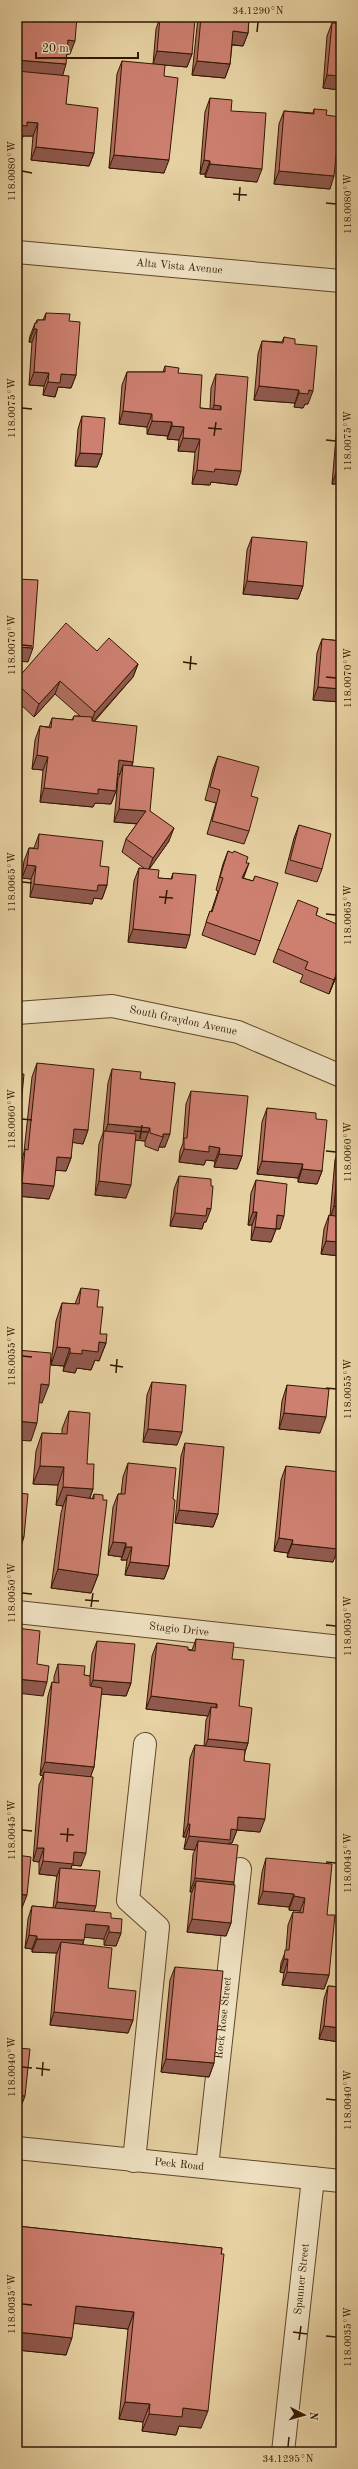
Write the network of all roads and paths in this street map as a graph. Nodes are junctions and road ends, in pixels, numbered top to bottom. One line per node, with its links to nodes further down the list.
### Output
1 (17, 252): 2 (street, Alta Vista Avenue)
2 (341, 281)
3 (17, 1013): 4 (street, South Graydon Avenue)
4 (341, 1076)
5 (17, 1612): 6 (street, Stagio Drive)
6 (341, 1647)
7 (145, 1744): 10 (street)
8 (240, 1870): 11 (street, Rock Rose Street)
9 (17, 2148): 10 (street, Peck Road)
10 (134, 2161): 11 (street, Peck Road)
11 (207, 2167): 12 (street, Peck Road)
12 (313, 2178): 13 (street, Peck Road); 14 (street, Spanner Street)
13 (341, 2181)
14 (283, 2452)

